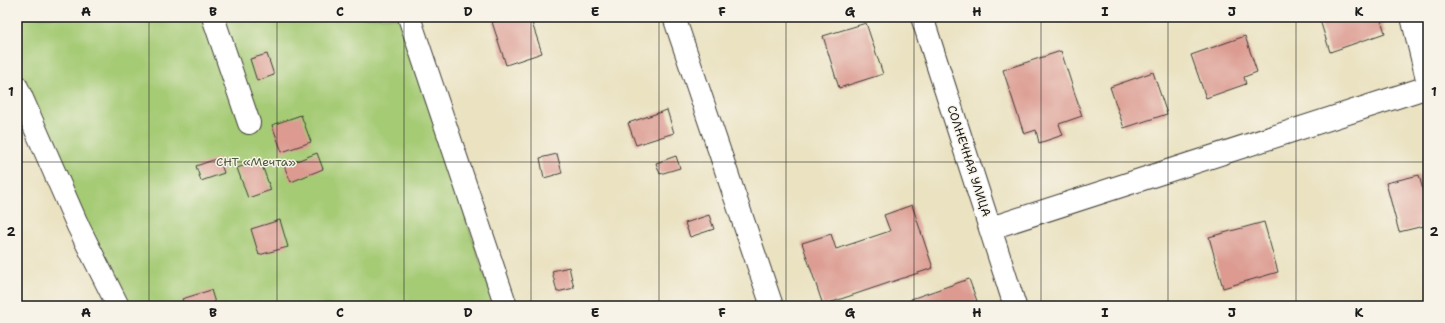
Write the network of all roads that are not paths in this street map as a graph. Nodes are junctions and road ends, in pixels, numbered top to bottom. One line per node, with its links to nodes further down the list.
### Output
1 (213, 17): 9 (street)
2 (409, 17): 12 (street)
3 (674, 17): 13 (street)
4 (922, 17): 10 (street, СОЛНЕЧНАЯ УЛИЦА)
5 (1412, 17): 6 (street)
6 (1428, 83)
7 (17, 87): 11 (street)
8 (1428, 87): 10 (street)
9 (249, 123)
10 (991, 228): 14 (street, СОЛНЕЧНАЯ УЛИЦА)
11 (118, 306)
12 (506, 306)
13 (772, 306)
14 (1015, 306)

